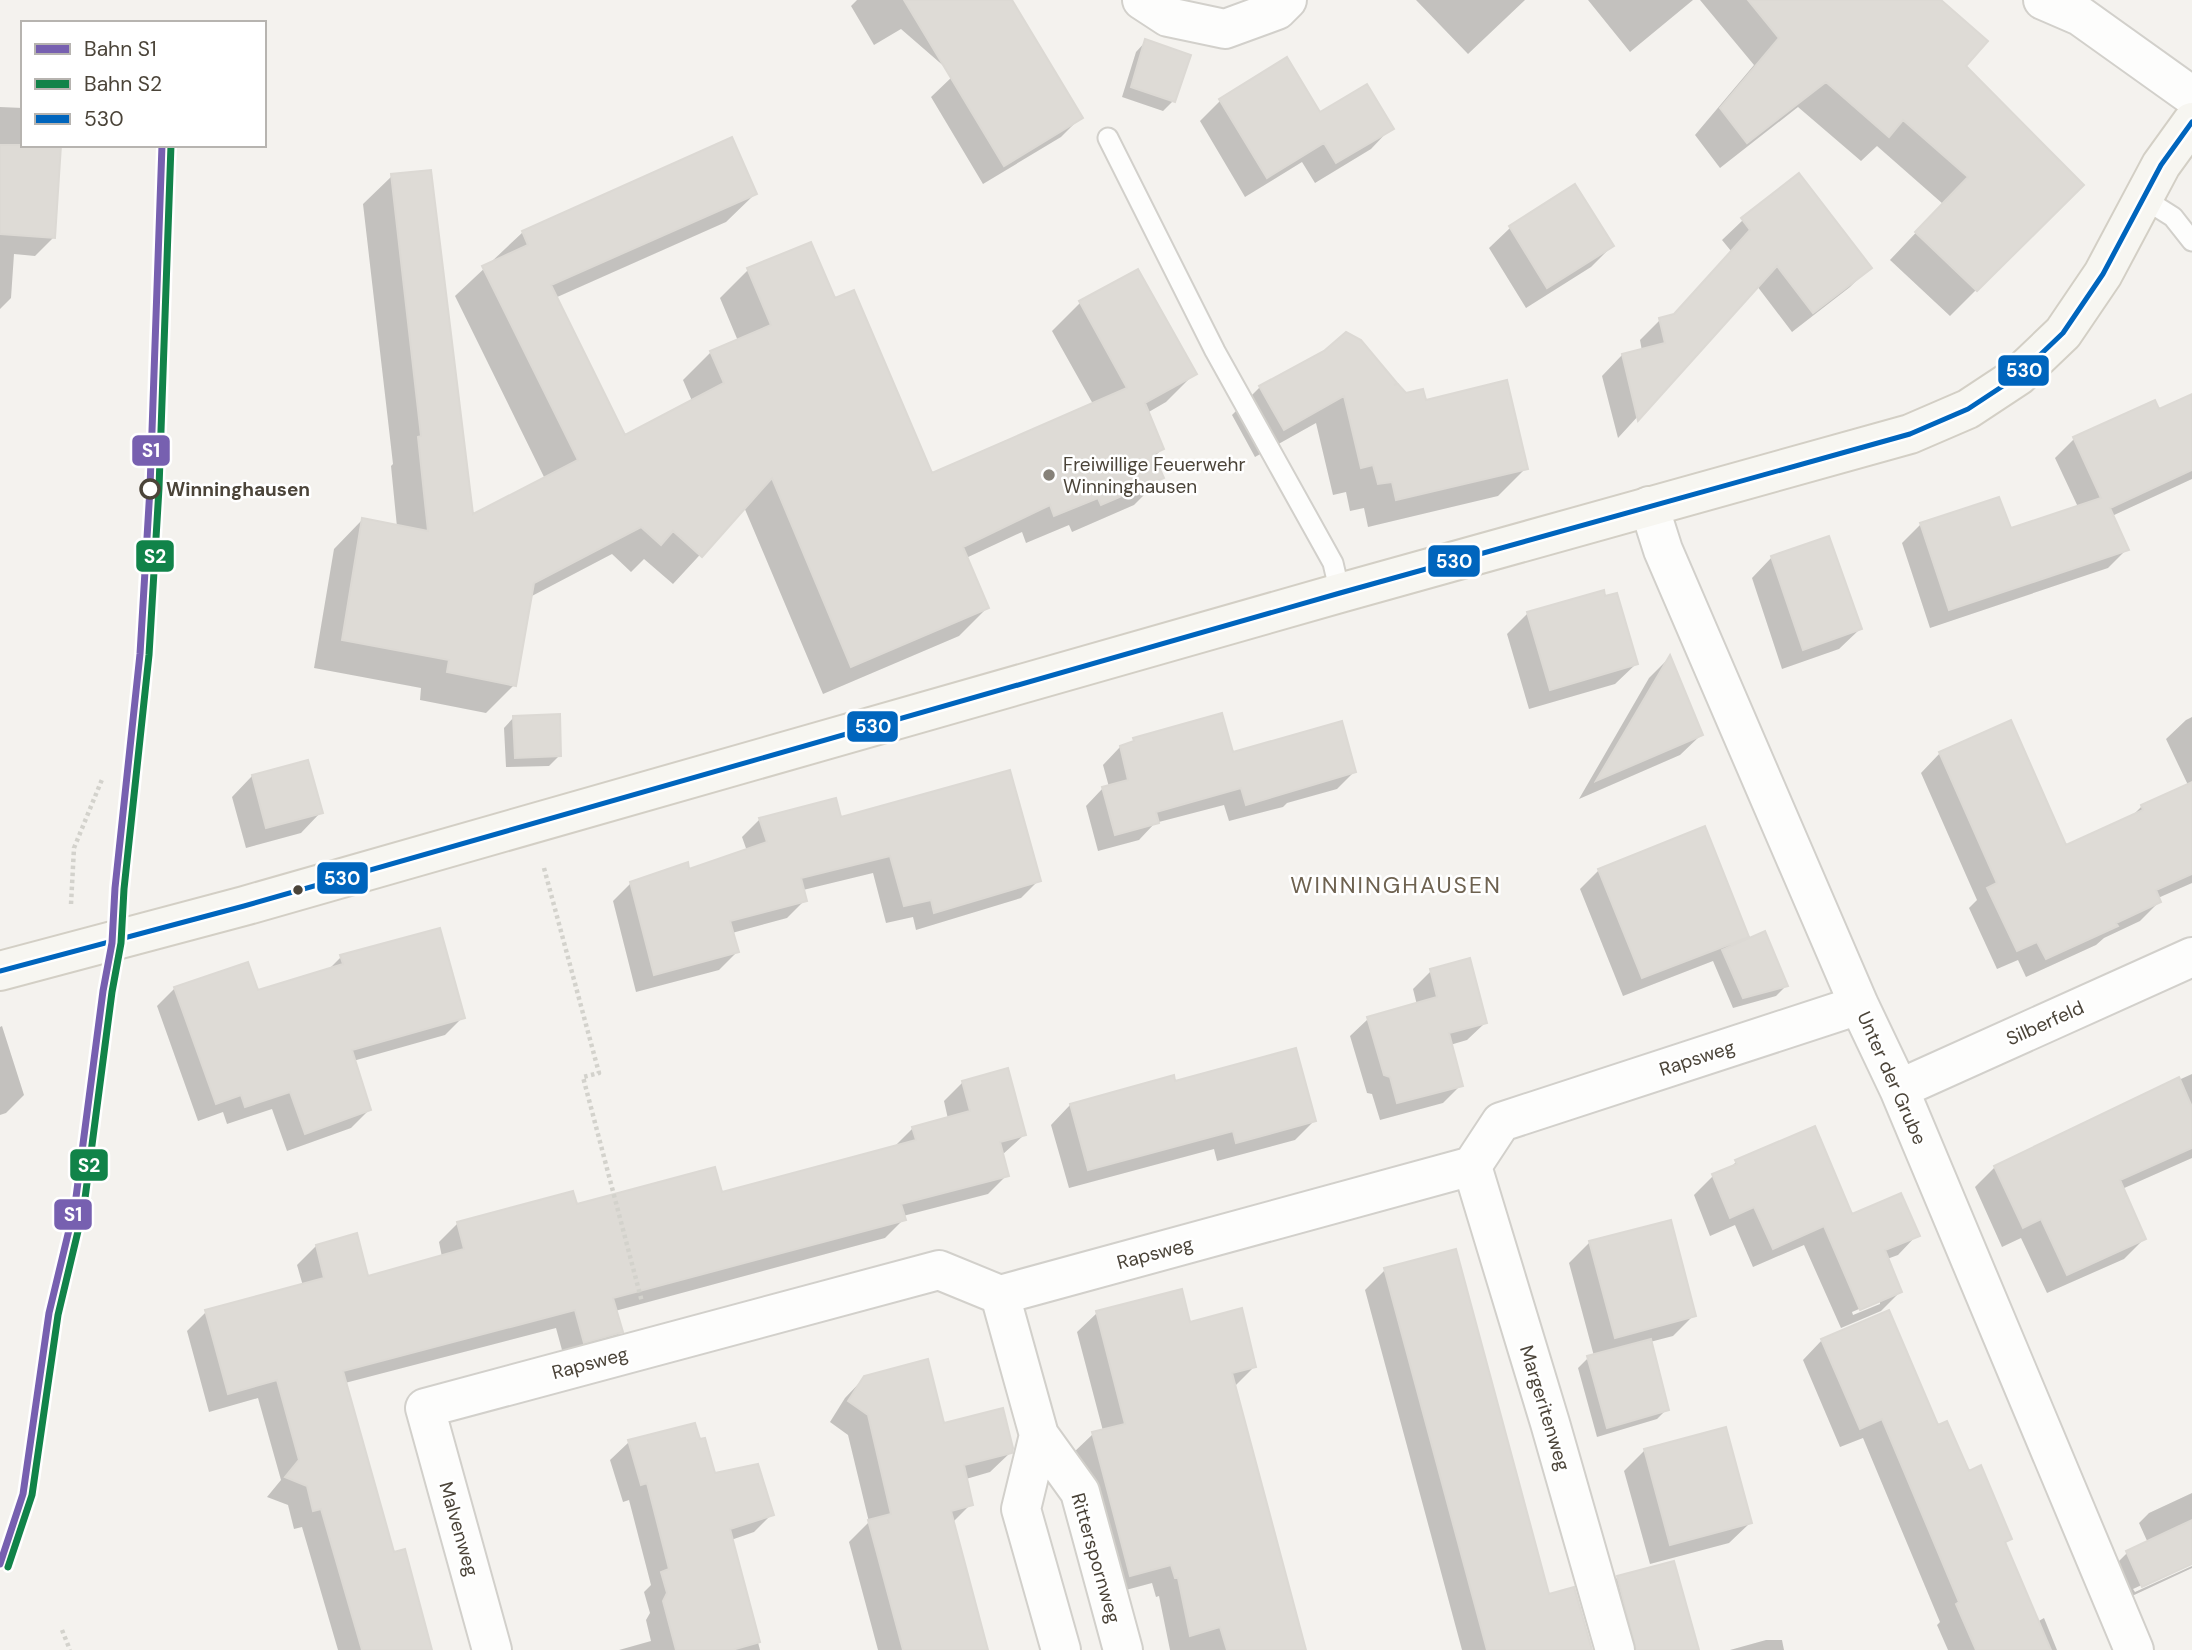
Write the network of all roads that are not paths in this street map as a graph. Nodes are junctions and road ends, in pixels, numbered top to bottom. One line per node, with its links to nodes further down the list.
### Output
1 (1142, 0): 2 (street)
2 (1287, 0)
3 (2043, 0): 4 (street)
4 (2192, 96)
5 (2192, 122): 7 (street)
6 (1108, 138): 10 (lane)
7 (2143, 198): 8 (lane); 9 (street)
8 (2192, 241)
9 (1649, 506): 10 (street); 13 (street, Unter der Grube)
10 (1340, 593): 12 (street)
11 (2192, 957): 14 (street, Silberfeld)
12 (0, 971)
13 (1859, 1005): 14 (street, Unter der Grube); 15 (street, Rapsweg)
14 (1899, 1090): 23 (street, Unter der Grube)
15 (1472, 1167): 16 (street, Rapsweg); 22 (street, Margeritenweg)
16 (1000, 1295): 17 (street, Rapsweg); 18 (street, Ritterspornweg)
17 (425, 1408): 19 (street, Malvenweg)
18 (1039, 1435): 20 (street, Ritterspornweg); 21 (street, Ritterspornweg)
19 (492, 1650)
20 (1061, 1650)
21 (1123, 1650)
22 (1615, 1650)
23 (2134, 1650)

